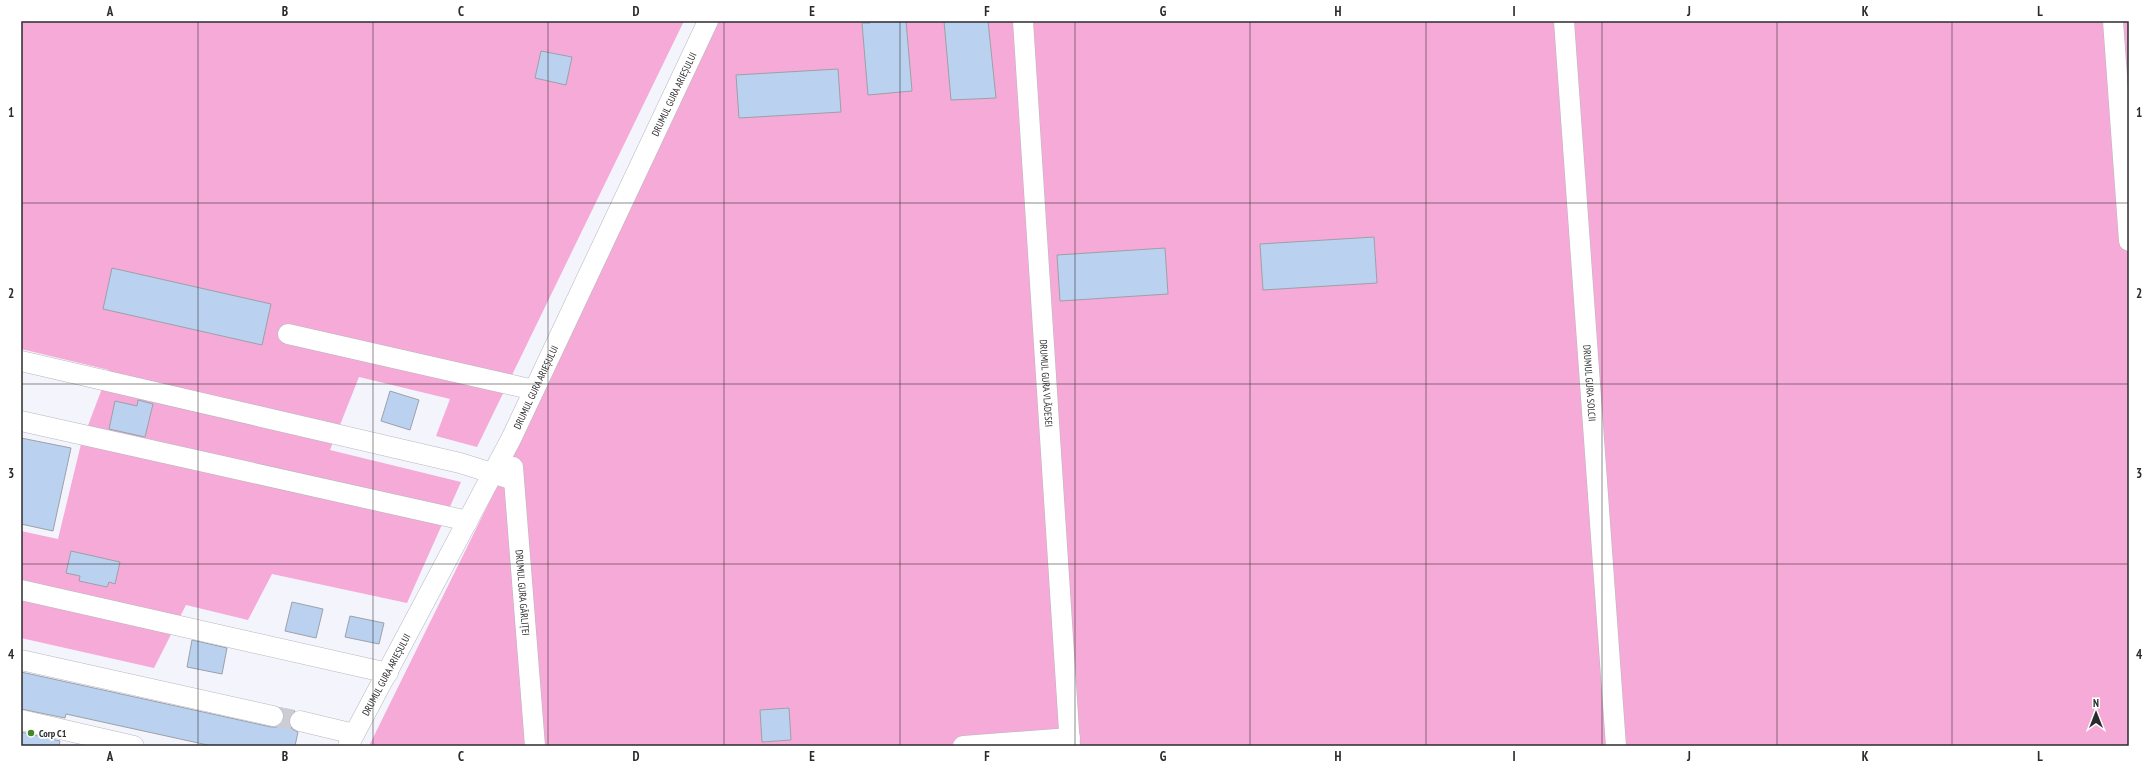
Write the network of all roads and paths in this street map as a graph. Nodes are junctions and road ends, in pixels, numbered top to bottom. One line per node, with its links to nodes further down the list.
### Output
1 (708, 21): 8 (street, DRUMUL GURA ARIEȘULUI)
2 (1023, 21): 22 (street, DRUMUL GURA VLĂDESEI)
3 (1564, 21): 26 (street, DRUMUL GURA SOLCII)
4 (2113, 21): 5 (street)
5 (2129, 241)
6 (288, 334): 8 (street)
7 (21, 361): 11 (street)
8 (534, 390): 10 (street, DRUMUL GURA ARIEȘULUI)
9 (21, 421): 13 (street)
10 (511, 439): 11 (street, DRUMUL GURA ARIEȘULUI); 12 (street, DRUMUL GURA GÂRLIȚEI)
11 (493, 472): 12 (street); 13 (street, DRUMUL GURA ARIEȘULUI)
12 (514, 480): 24 (street, DRUMUL GURA GÂRLIȚEI)
13 (468, 521): 16 (street, DRUMUL GURA ARIEȘULUI)
14 (21, 590): 16 (street)
15 (21, 660): 17 (street)
16 (388, 673): 21 (street, DRUMUL GURA ARIEȘULUI)
17 (273, 716)
18 (21, 720): 20 (street)
19 (300, 721): 21 (street)
20 (82, 740): 23 (street)
21 (351, 740)
22 (1070, 742): 25 (street)
23 (134, 746)
24 (535, 746)
25 (963, 746)
26 (1616, 746)

